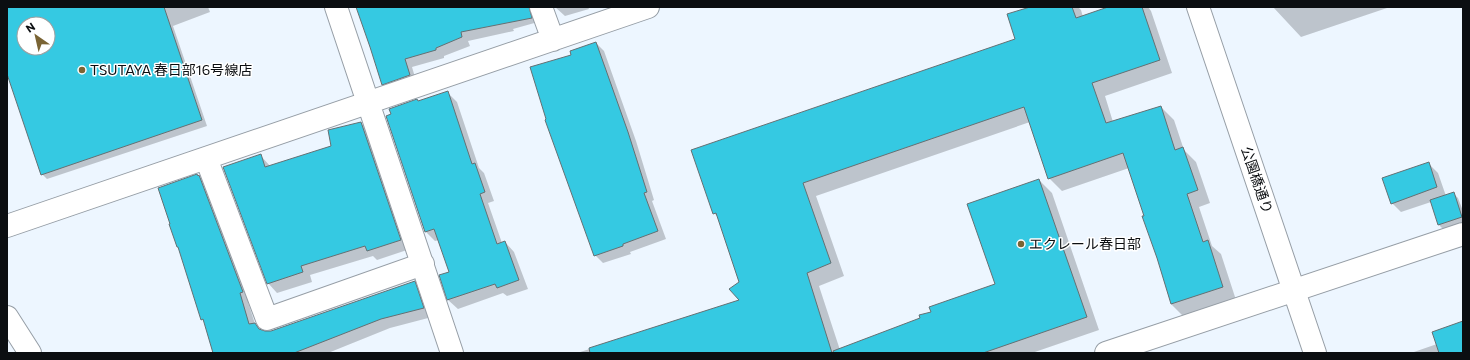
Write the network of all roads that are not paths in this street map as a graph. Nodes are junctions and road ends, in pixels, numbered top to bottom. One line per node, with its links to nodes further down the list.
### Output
1 (336, 7): 7 (street)
2 (541, 7): 6 (street)
3 (648, 7): 5 (street)
4 (1198, 7): 12 (street, 公園橋通り)
5 (598, 15): 6 (street)
6 (553, 40): 7 (street)
7 (369, 103): 8 (street); 11 (street)
8 (206, 158): 9 (street); 11 (street)
9 (7, 226)
10 (1463, 234): 12 (street)
11 (422, 264): 15 (street)
12 (1295, 289): 16 (street); 17 (street, 公園橋通り)
13 (7, 317): 14 (street)
14 (30, 353)
15 (452, 353)
16 (1106, 353)
17 (1315, 353)

